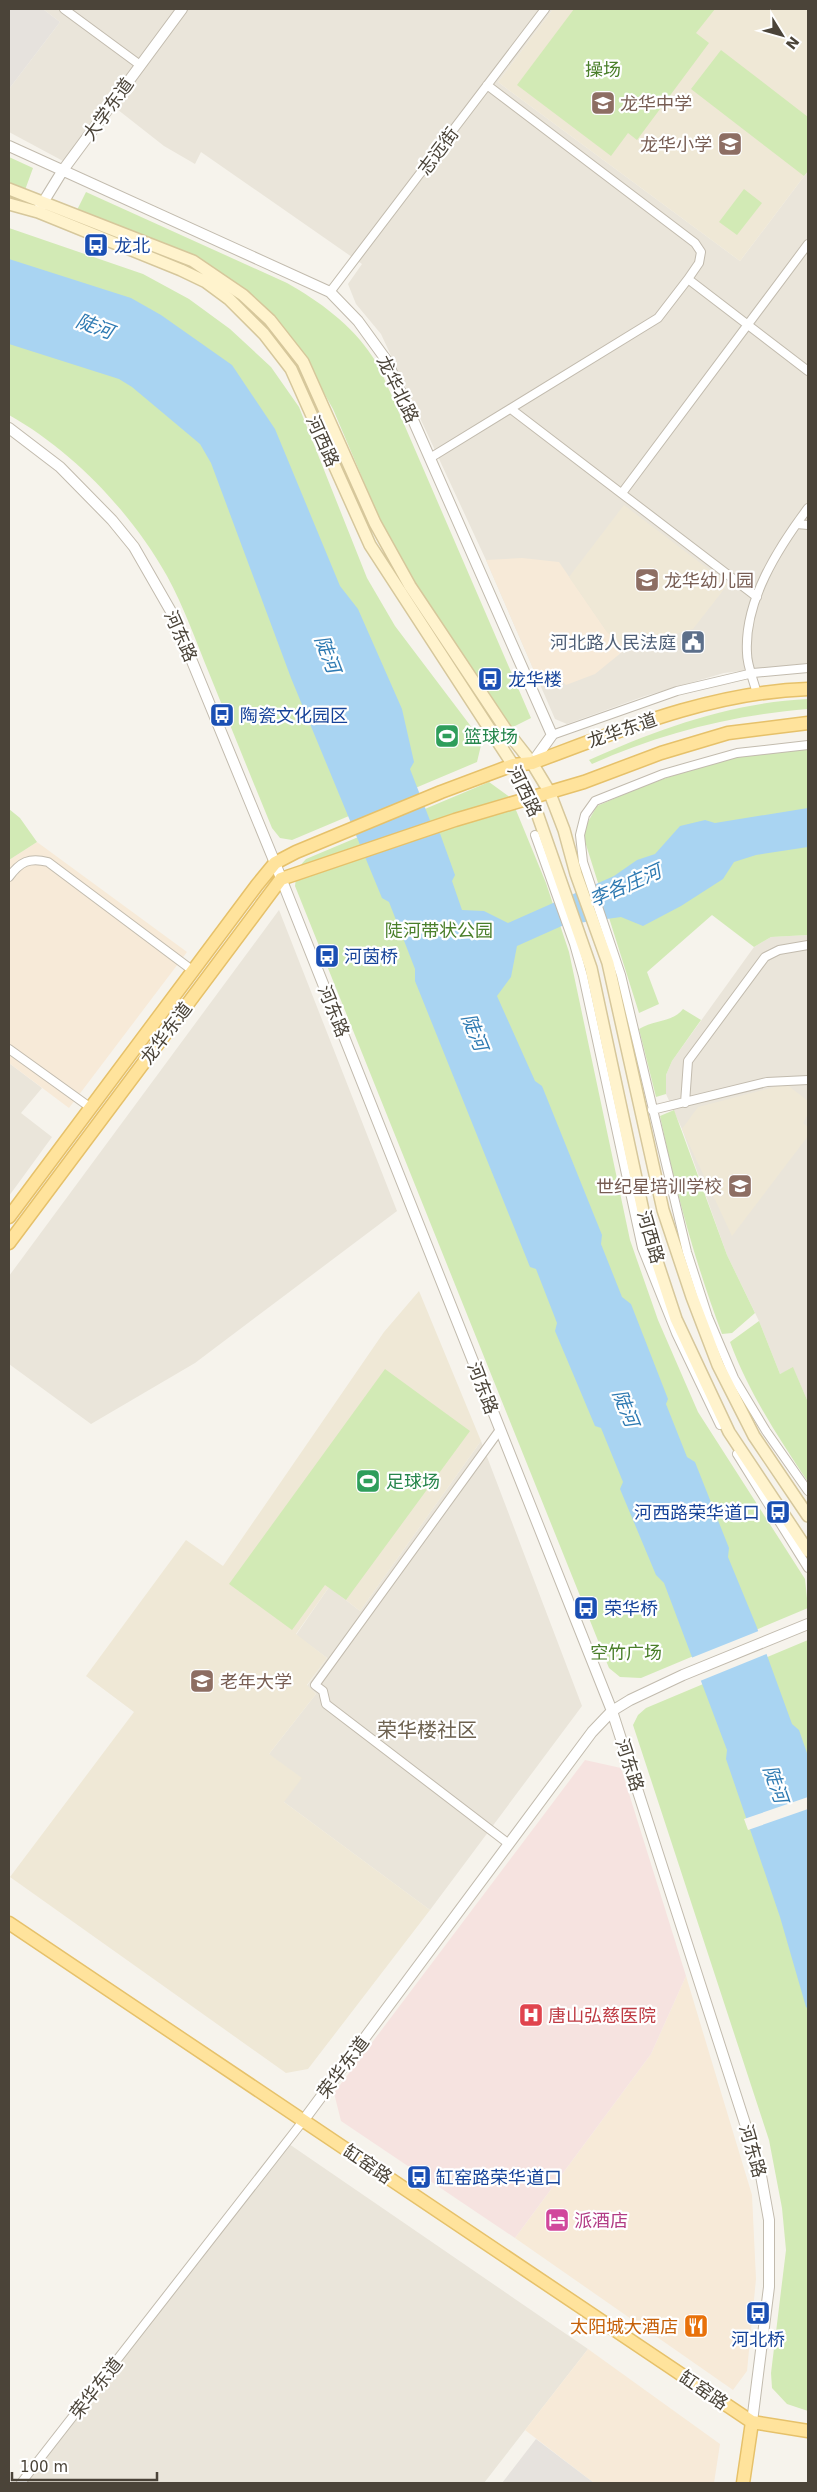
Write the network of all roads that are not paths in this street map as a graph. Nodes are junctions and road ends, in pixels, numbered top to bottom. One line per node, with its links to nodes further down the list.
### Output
1 (64, 9): 4 (street)
2 (182, 9): 4 (street, 大学东道)
3 (545, 9): 5 (street, 志远街)
4 (140, 65): 7 (street, 大学东道)
5 (487, 85): 12 (street); 13 (street, 志远街)
6 (9, 146): 7 (street, 龙华北路)
7 (63, 170): 10 (street, 大学东道); 13 (street, 龙华北路)
8 (9, 189): 10 (main road, 河西路)
9 (9, 204): 10 (main road, 河西路)
10 (40, 206): 31 (main road, 河西路); 32 (main road, 河西路)
11 (808, 244): 14 (street)
12 (688, 279): 14 (street); 16 (street)
13 (330, 292): 18 (street, 龙华北路)
14 (748, 325): 15 (street); 19 (street)
15 (808, 371)
16 (511, 409): 18 (street); 19 (street)
17 (9, 428): 36 (street, 河东路)
18 (430, 458): 29 (street, 龙华北路)
19 (622, 493): 23 (street)
20 (808, 508): 21 (street)
21 (797, 524): 22 (street); 23 (street)
22 (808, 525)
23 (757, 596): 25 (street)
24 (808, 668): 25 (street)
25 (753, 673): 27 (street); 29 (street)
26 (808, 689): 27 (main road, 龙华东道)
27 (757, 694): 31 (main road, 龙华东道)
28 (808, 722): 33 (main road, 龙华东道)
29 (552, 735): 31 (street)
30 (808, 744): 40 (street)
31 (532, 762): 32 (main road, 龙华东道); 33 (main road, 河西路)
32 (513, 765): 34 (main road, 河西路); 36 (main road, 龙华东道)
33 (549, 791): 34 (main road, 龙华东道); 40 (main road, 河西路)
34 (529, 797): 38 (main road, 龙华东道); 39 (main road, 河西路)
35 (535, 835): 39 (street)
36 (275, 863): 38 (street, 河东路); 43 (main road, 龙华东道)
37 (9, 877): 43 (street)
38 (281, 879): 50 (main road, 龙华东道); 51 (street, 河东路)
39 (558, 883): 41 (main road, 河西路)
40 (603, 933): 48 (street); 53 (main road, 河西路)
41 (578, 942): 54 (main road, 河西路); 55 (street)
42 (808, 945): 46 (street)
43 (192, 970): 47 (main road, 龙华东道)
44 (9, 1049): 47 (street)
45 (808, 1080): 46 (street)
46 (685, 1103): 48 (street)
47 (91, 1108): 49 (main road, 龙华东道)
48 (652, 1110): 52 (street)
49 (9, 1217)
50 (9, 1243)
51 (499, 1431): 57 (street, 河东路); 58 (street)
52 (808, 1491)
53 (808, 1516)
54 (808, 1551)
55 (808, 1568)
56 (808, 1624): 57 (street, 荣华东道)
57 (612, 1711): 58 (street, 荣华东道); 61 (street, 河东路)
58 (509, 1844): 60 (street, 荣华东道)
59 (9, 1923): 60 (main road, 缸窑路)
60 (303, 2121): 61 (main road, 缸窑路); 63 (street, 荣华东道)
61 (752, 2422): 62 (main road); 64 (main road)
62 (808, 2430)
63 (21, 2483)
64 (743, 2483)

